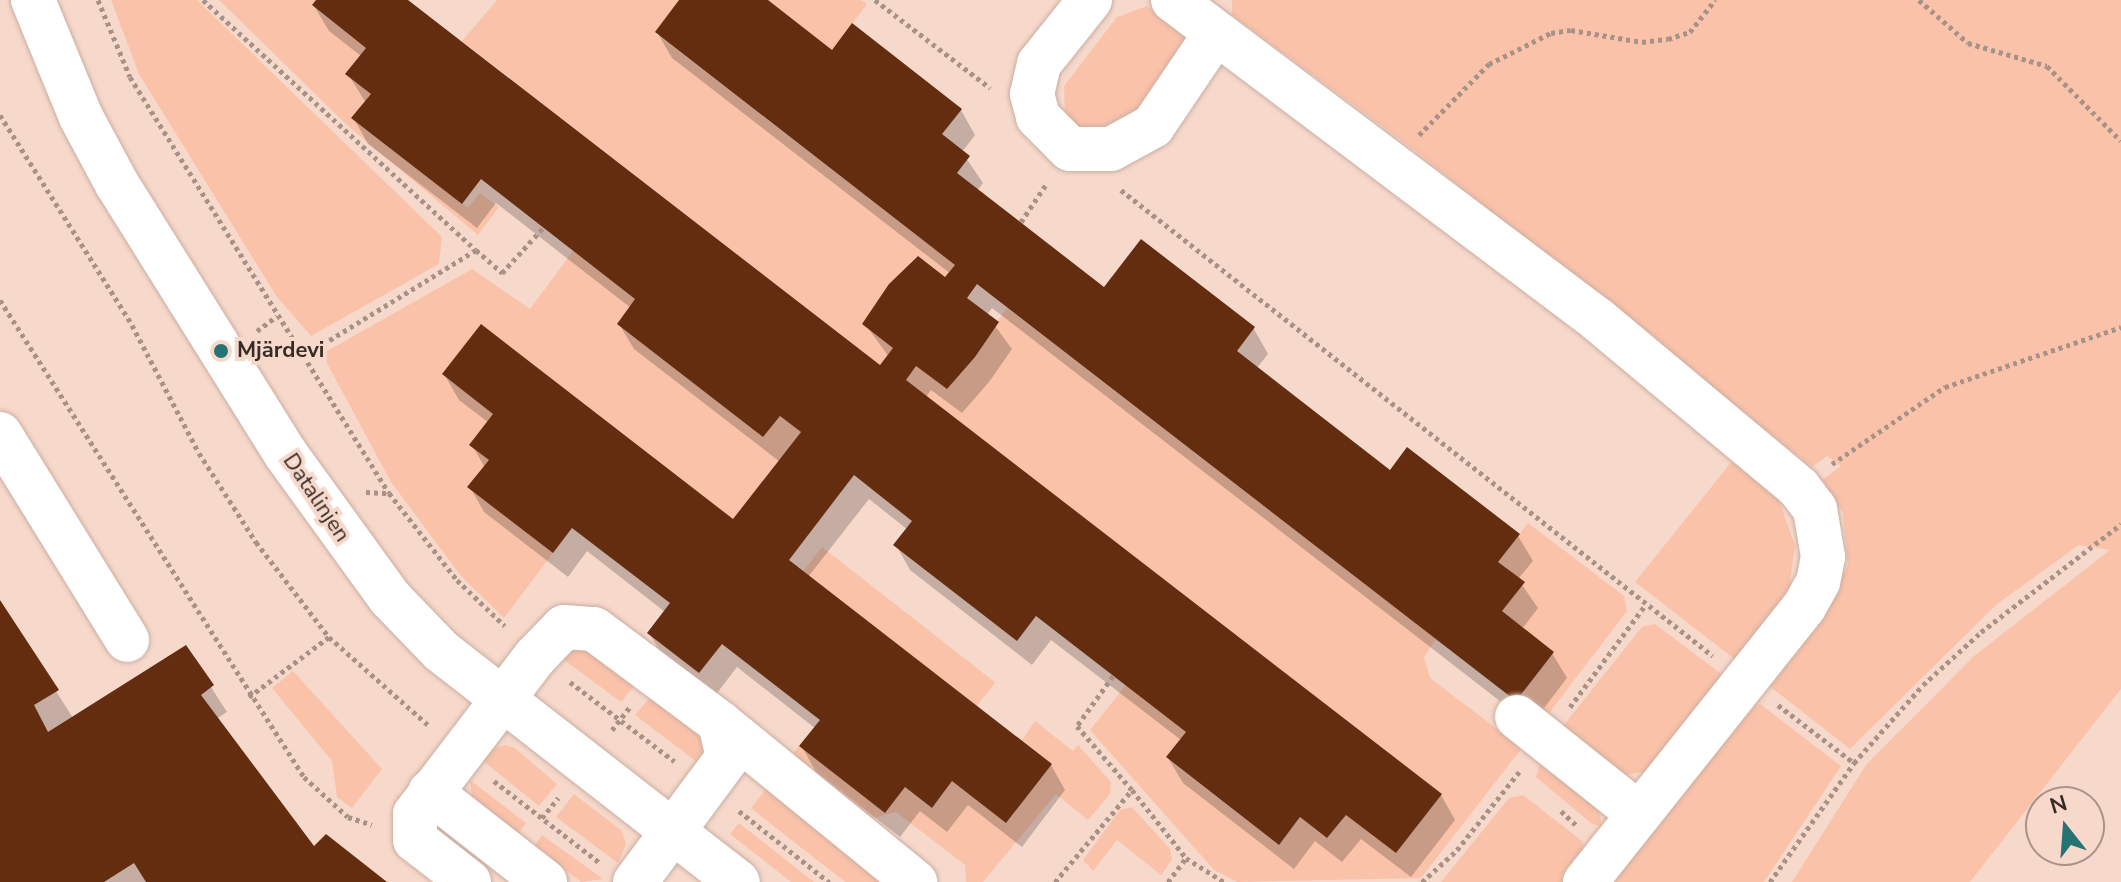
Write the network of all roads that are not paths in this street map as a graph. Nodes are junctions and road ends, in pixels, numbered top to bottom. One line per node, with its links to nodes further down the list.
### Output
1 (33, 0): 7 (street, Datalinjen)
2 (1090, 0): 4 (street)
3 (1173, 0): 4 (street)
4 (1215, 34): 11 (street)
5 (0, 434): 6 (street)
6 (127, 640)
7 (502, 699): 9 (street); 10 (street); 12 (street, Datalinjen)
8 (1517, 717): 11 (street)
9 (720, 723): 12 (street); 17 (street)
10 (430, 792): 13 (street); 14 (street)
11 (1639, 814): 18 (street)
12 (673, 831): 15 (street); 16 (street, Datalinjen)
13 (469, 882)
14 (545, 882)
15 (635, 882)
16 (738, 882)
17 (915, 882)
18 (1585, 882)

